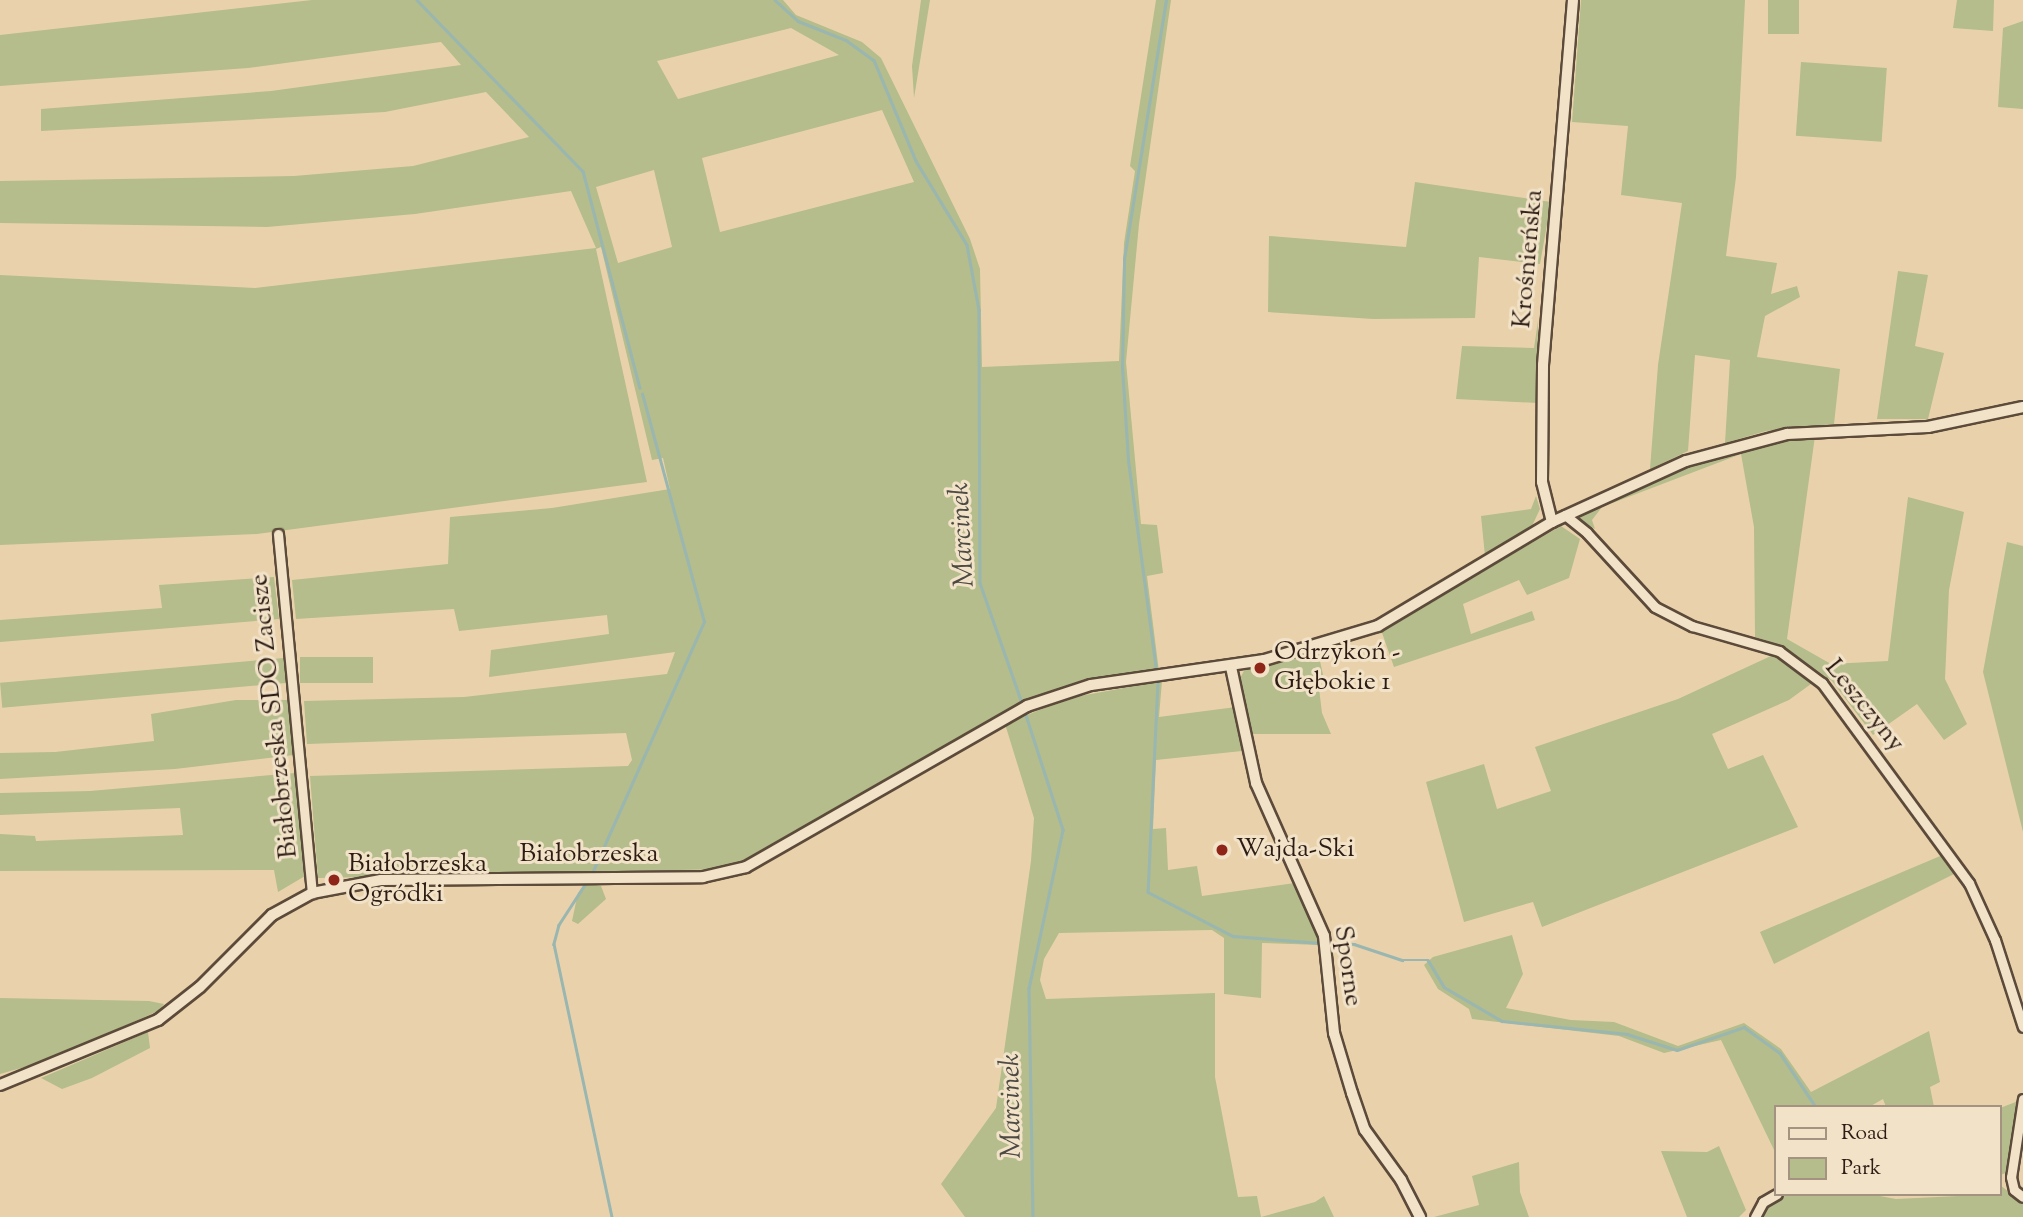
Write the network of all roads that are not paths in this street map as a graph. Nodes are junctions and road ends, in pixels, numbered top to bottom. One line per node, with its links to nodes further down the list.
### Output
1 (1573, 0): 4 (street, Krośnieńska)
2 (2023, 407): 3 (street, Białobrzeska)
3 (1565, 515): 4 (street, Białobrzeska); 8 (street, Leszczyny)
4 (1552, 522): 6 (street, Białobrzeska)
5 (278, 534): 7 (street, Białobrzeska SDO Zacisze)
6 (1232, 671): 7 (street, Białobrzeska); 15 (street, Sporne)
7 (312, 893): 9 (street, Białobrzeska)
8 (2023, 1027)
9 (0, 1085)
10 (2023, 1099): 11 (street)
11 (2011, 1177): 12 (street); 14 (street)
12 (2002, 1179)
13 (1774, 1196): 16 (street)
14 (2023, 1197)
15 (1420, 1217)
16 (1755, 1217)

